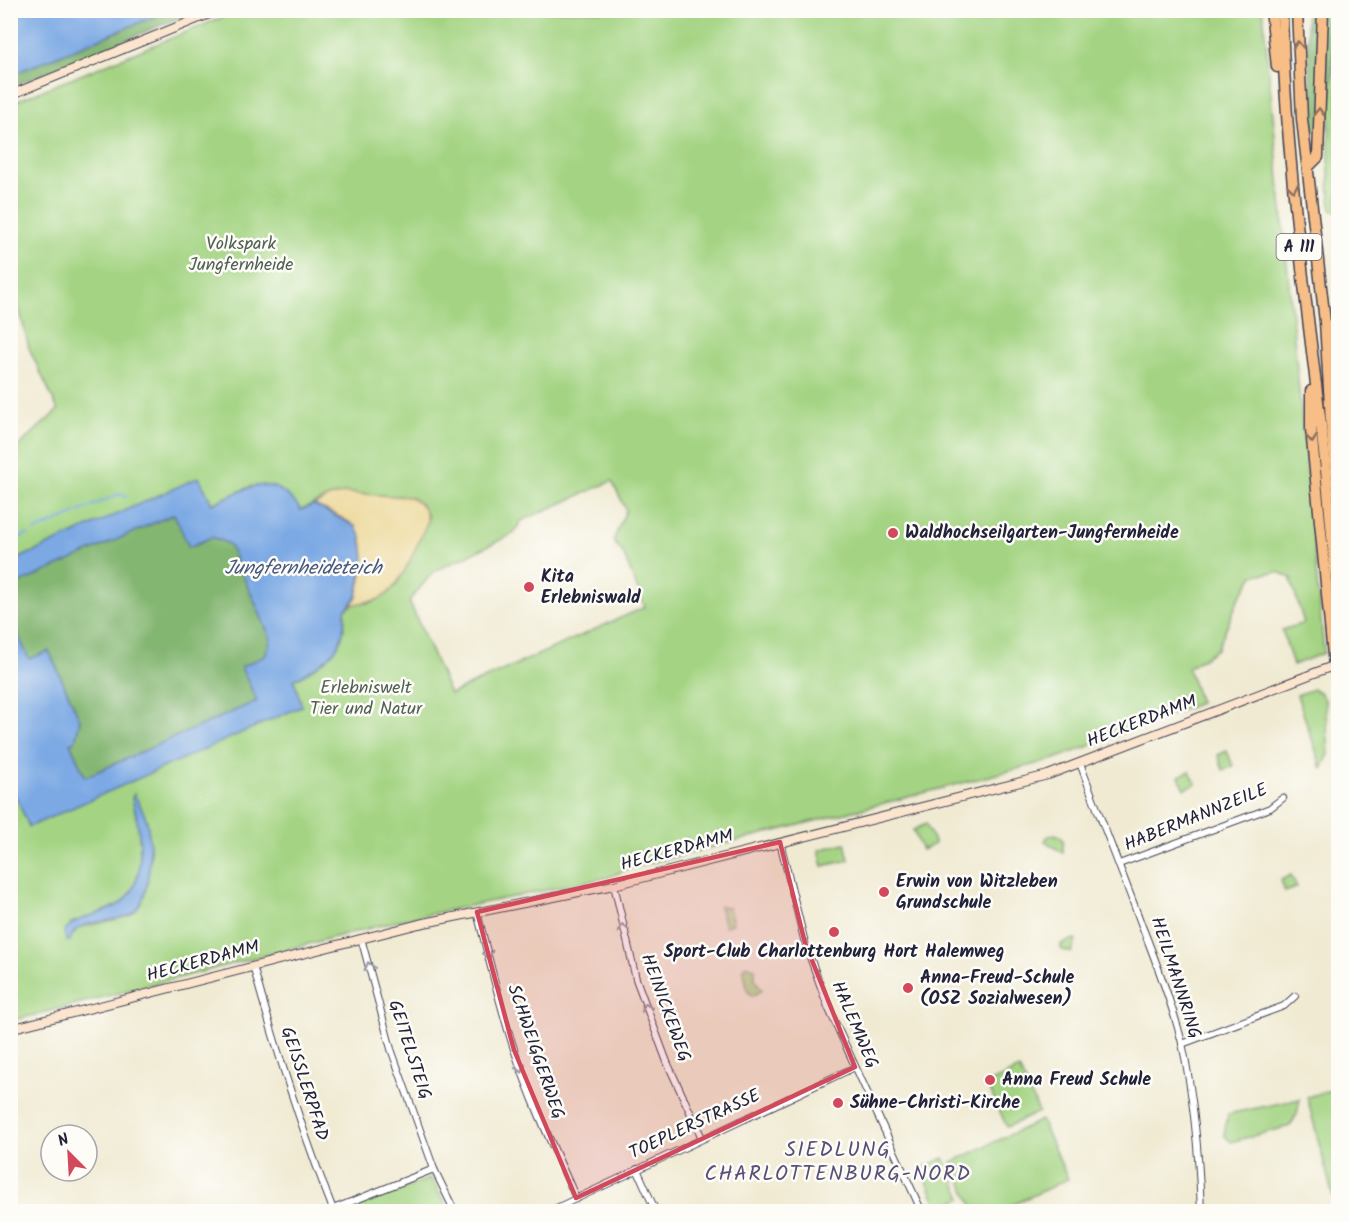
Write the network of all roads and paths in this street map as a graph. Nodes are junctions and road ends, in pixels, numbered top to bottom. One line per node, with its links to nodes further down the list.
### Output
1 (219, 10): 6 (street)
2 (1271, 10): 7 (highway)
3 (1282, 10): 7 (highway, A 111)
4 (1297, 10): 8 (highway, A 111, one-way to 4)
5 (1323, 11): 8 (highway, one-way to 5)
6 (10, 95)
7 (1287, 129): 9 (highway, A 111, one-way to 9)
8 (1309, 166): 10 (highway, A 111)
9 (1313, 364): 13 (highway, A 111); 14 (highway, one-way to 14)
10 (1328, 383): 11 (highway); 12 (highway, A 111)
11 (1338, 404)
12 (1338, 492)
13 (1338, 606)
14 (1336, 665): 15 (street); 16 (street, HECKERDAMM)
15 (1338, 706)
16 (1080, 763): 18 (street, HECKERDAMM); 19 (street, HEILMANNRING)
17 (1283, 798): 19 (street, HABERMANNZEILE)
18 (780, 842): 20 (street, HECKERDAMM); 27 (street, HALEMWEG)
19 (1119, 864): 26 (street, HEILMANNRING)
20 (614, 885): 21 (street, HECKERDAMM); 28 (street, HEINICKEWEG, one-way to 20)
21 (477, 912): 22 (street, HECKERDAMM); 31 (street, SCHWEIGGERWEG, one-way to 31)
22 (361, 938): 23 (street, HECKERDAMM); 29 (street, GEITELSTEIG, one-way to 22)
23 (253, 966): 25 (street, HECKERDAMM); 32 (street, GEISSLERPFAD)
24 (1295, 996): 26 (street)
25 (10, 1029)
26 (1182, 1044): 37 (street, HEILMANNRING)
27 (855, 1067): 28 (street, TOEPLERSTRASSE); 36 (street, HALEMWEG)
28 (702, 1138): 30 (street, TOEPLERSTRASSE)
29 (435, 1169): 32 (street); 33 (street, GEITELSTEIG)
30 (637, 1169): 31 (street, TOEPLERSTRASSE); 35 (street)
31 (576, 1197): 34 (street, TOEPLERSTRASSE)
32 (333, 1210)
33 (455, 1212)
34 (548, 1212)
35 (656, 1212)
36 (921, 1212)
37 (1201, 1212)

